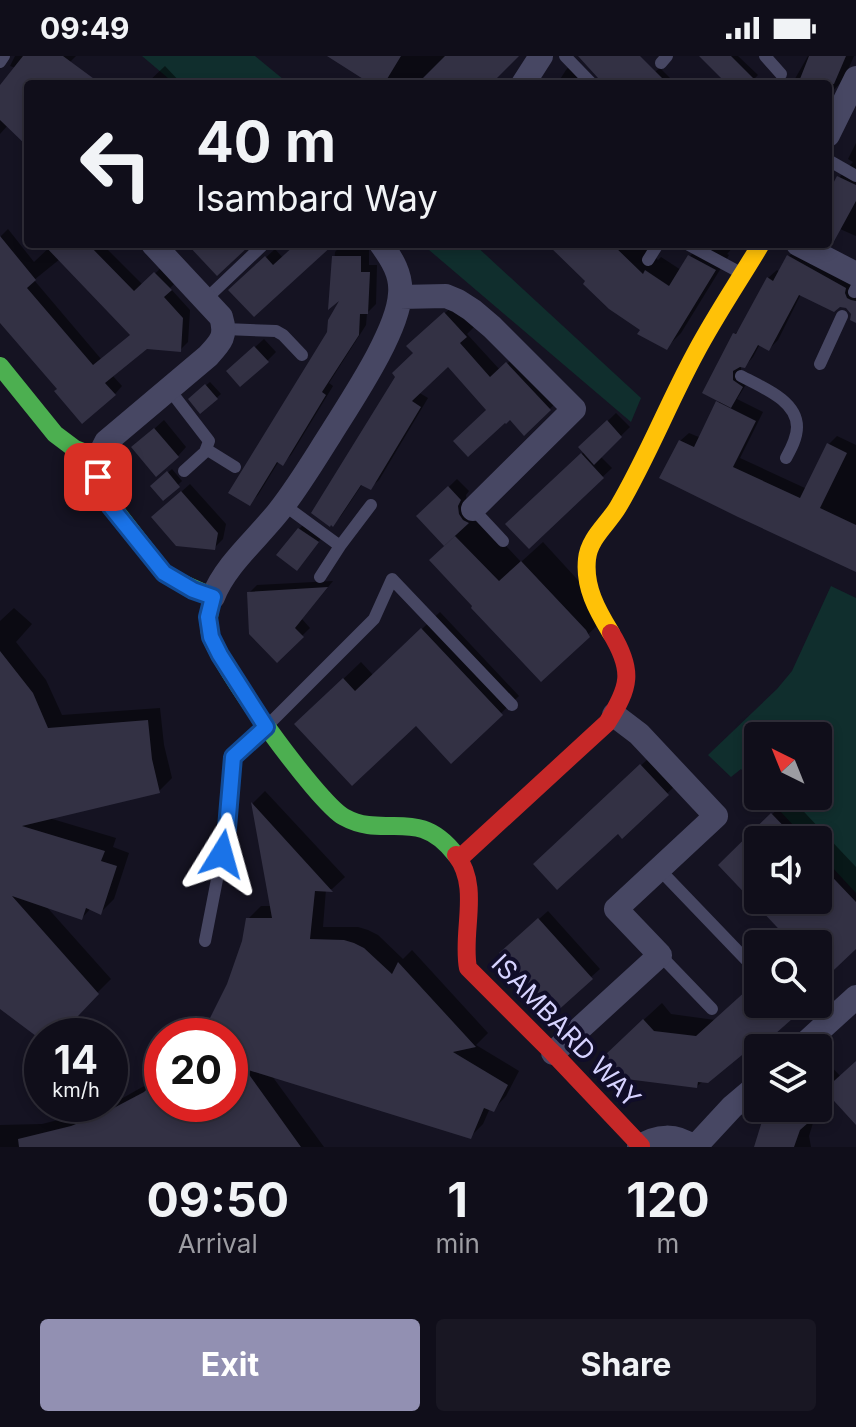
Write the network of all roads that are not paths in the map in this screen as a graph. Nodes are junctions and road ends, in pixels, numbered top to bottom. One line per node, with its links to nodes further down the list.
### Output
1 (4, 56): 5 (lane)
2 (541, 56): 8 (street)
3 (565, 56): 9 (lane)
4 (765, 56): 6 (lane)
5 (0, 62)
6 (781, 74)
7 (856, 78): 10 (street)
8 (526, 80)
9 (588, 80)
10 (832, 127)
11 (832, 162): 12 (lane)
12 (856, 176)
13 (157, 248): 24 (street)
14 (260, 248): 24 (lane)
15 (384, 248): 23 (street)
16 (656, 248): 20 (lane)
17 (694, 248): 21 (lane)
18 (758, 248): 21 (street)
19 (804, 248): 22 (street)
20 (648, 260)
21 (742, 274): 45 (street)
22 (855, 285)
23 (400, 297): 37 (street); 39 (street)
24 (205, 300): 26 (street)
25 (842, 316): 28 (lane)
26 (225, 329): 27 (lane); 31 (street)
27 (302, 355)
28 (820, 364)
29 (0, 366): 33 (street)
30 (741, 376): 34 (lane)
31 (169, 389): 32 (lane); 33 (street)
32 (206, 449): 35 (lane); 36 (lane)
33 (98, 458): 43 (street)
34 (786, 458)
35 (235, 467)
36 (184, 471)
37 (284, 505): 41 (lane); 43 (street)
38 (371, 505): 41 (lane)
39 (473, 509): 40 (lane)
40 (503, 541)
41 (340, 546): 42 (lane)
42 (320, 577)
43 (213, 597): 46 (street)
44 (512, 705): 46 (lane)
45 (614, 715): 47 (street); 48 (street)
46 (266, 727): 47 (street); 49 (lane)
47 (460, 858): 55 (street, ISAMBARD WAY)
48 (659, 869): 50 (street); 51 (lane)
49 (205, 941)
50 (660, 955): 53 (lane); 55 (street)
51 (744, 958)
52 (856, 997): 54 (street)
53 (712, 1009)
54 (815, 1034)
55 (553, 1053): 57 (street, ISAMBARD WAY)
56 (744, 1097): 58 (street)
57 (640, 1146): 58 (street)
58 (694, 1147)

